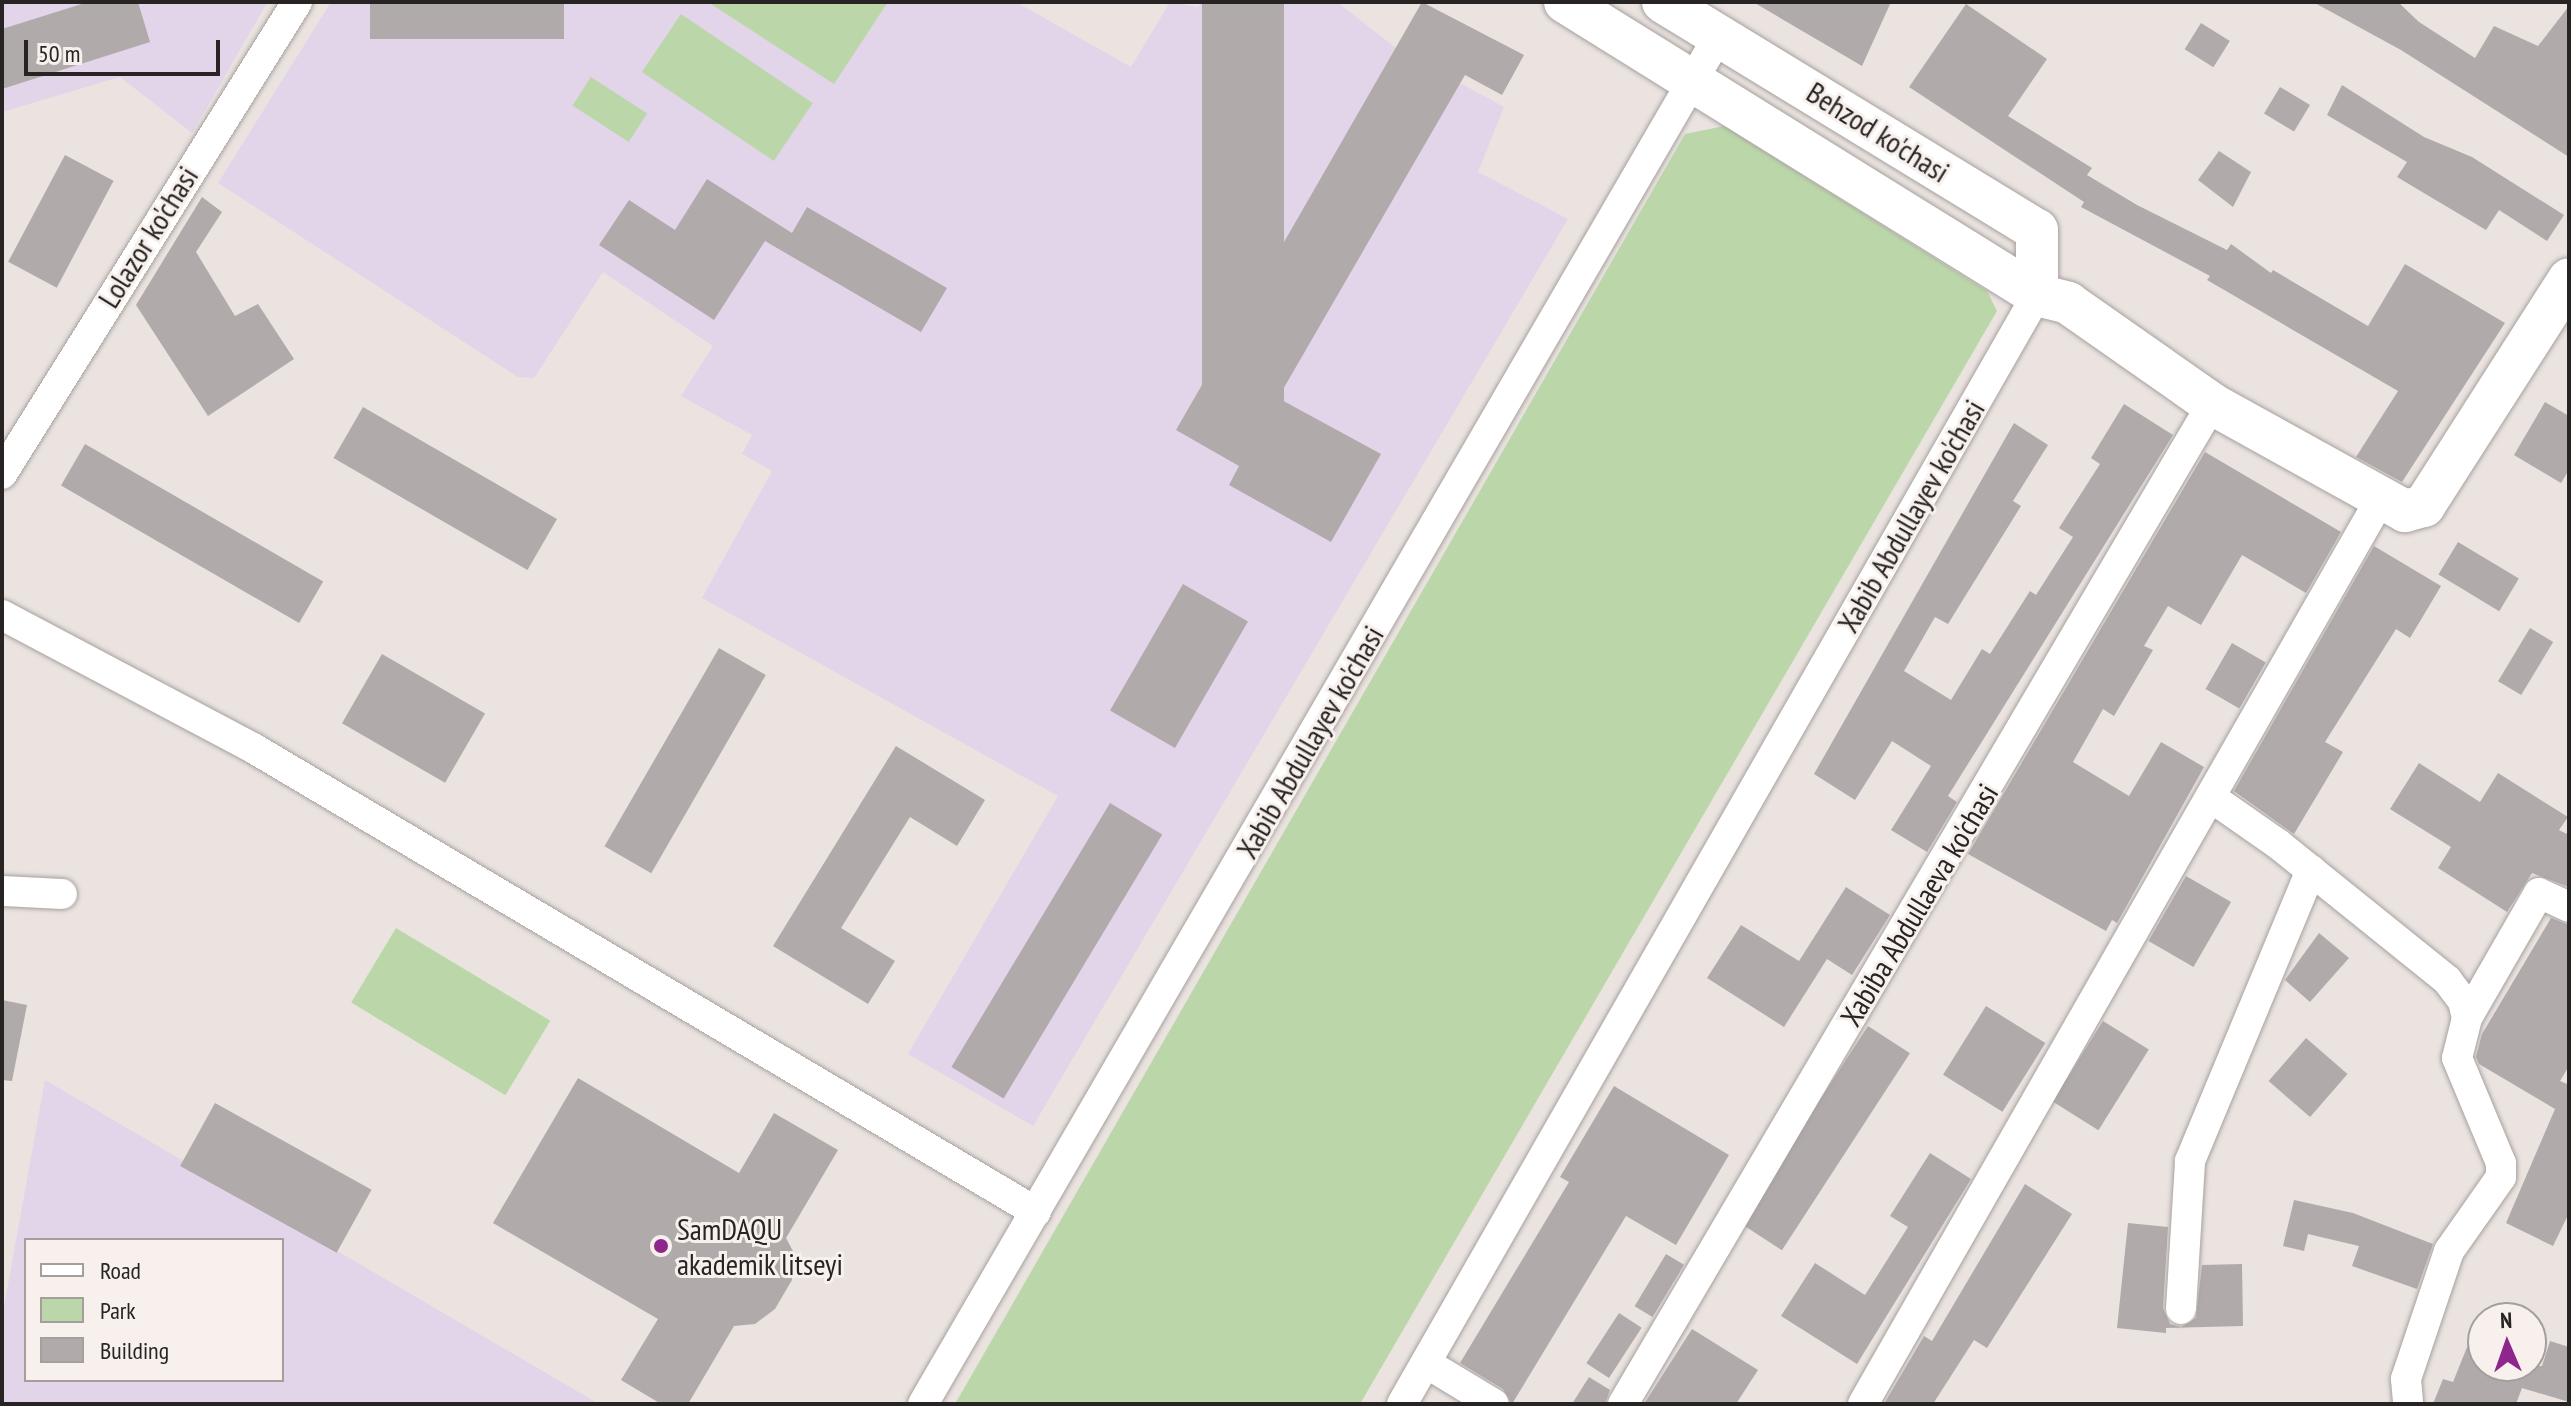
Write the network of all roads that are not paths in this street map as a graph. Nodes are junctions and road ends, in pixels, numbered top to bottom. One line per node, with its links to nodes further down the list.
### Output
1 (297, 2): 9 (street, Lolazor ko'chasi)
2 (1565, 2): 5 (street)
3 (1663, 2): 4 (street, Behzod ko'chasi)
4 (1719, 35): 5 (street, Xabib Abdullayev ko'chasi); 7 (street, Behzod ko'chasi)
5 (1696, 79): 7 (street); 18 (street, Xabib Abdullayev ko'chasi)
6 (2569, 279): 10 (street)
7 (2037, 295): 8 (street); 20 (street, Xabib Abdullayev ko'chasi)
8 (2212, 404): 10 (street); 24 (street, Xabiba Abdullaeva ko'chasi)
9 (2, 474)
10 (2381, 498): 12 (street)
11 (2, 615): 18 (street)
12 (2212, 798): 13 (street); 25 (street)
13 (2311, 870): 17 (street); 19 (street)
14 (2, 891): 15 (street)
15 (62, 894)
16 (2569, 907): 17 (street)
17 (2467, 1018): 26 (street)
18 (1036, 1212): 21 (street, Xabib Abdullayev ko'chasi)
19 (2181, 1309)
20 (1426, 1363): 22 (street, Xabib Abdullayev ko'chasi); 23 (street)
21 (923, 1404)
22 (1402, 1404)
23 (1494, 1404)
24 (1623, 1404)
25 (1863, 1404)
26 (2408, 1404)

